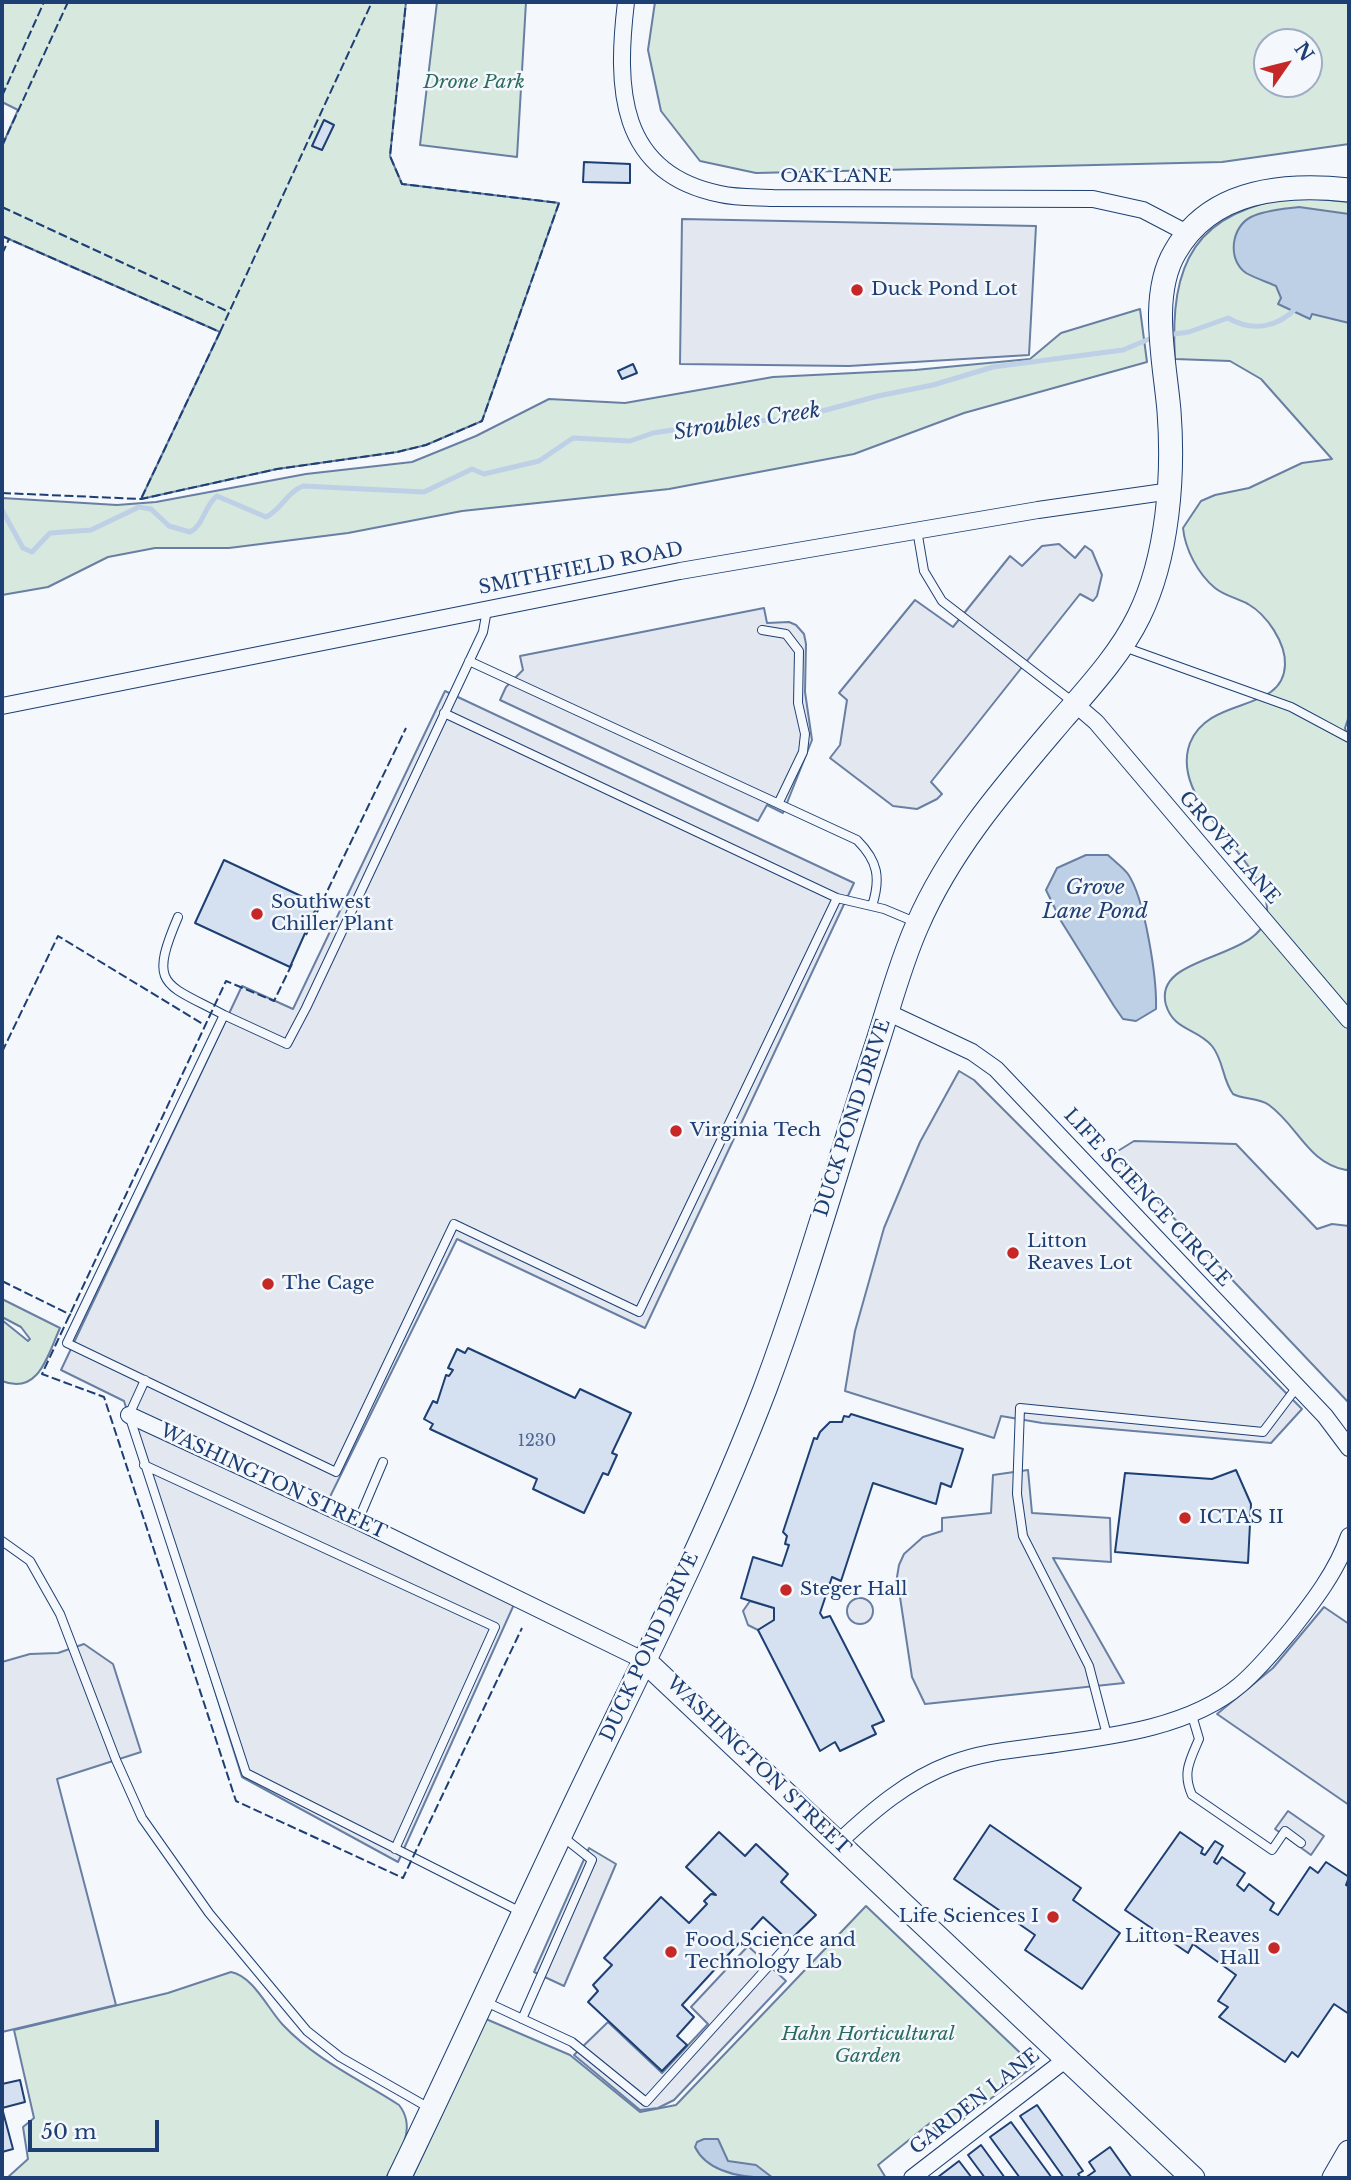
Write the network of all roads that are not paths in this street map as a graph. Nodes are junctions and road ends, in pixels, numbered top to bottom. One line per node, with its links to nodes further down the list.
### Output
1 (626, 2): 3 (street, OAK LANE)
2 (1349, 190): 3 (street, DUCK POND DRIVE)
3 (1187, 233): 4 (street, DUCK POND DRIVE)
4 (1171, 491): 5 (street, SMITHFIELD ROAD); 8 (street, DUCK POND DRIVE)
5 (917, 530): 6 (street, SMITHFIELD ROAD); 10 (lane)
6 (487, 609): 9 (lane); 11 (street, SMITHFIELD ROAD)
7 (762, 631): 14 (lane)
8 (1121, 646): 10 (street, DUCK POND DRIVE); 13 (lane)
9 (469, 661): 12 (lane); 14 (lane)
10 (1075, 704): 18 (street, DUCK POND DRIVE); 21 (street, GROVE LANE)
11 (2, 706)
12 (444, 713): 15 (lane); 20 (lane)
13 (1349, 738)
14 (779, 802): 16 (lane)
15 (837, 898): 16 (lane); 22 (lane)
16 (872, 906): 18 (lane)
17 (178, 917): 20 (lane)
18 (917, 924): 19 (street, DUCK POND DRIVE)
19 (887, 1012): 23 (street, LIFE SCIENCE CIRCLE); 31 (street, DUCK POND DRIVE)
20 (224, 1015): 22 (lane)
21 (1349, 1020)
22 (145, 1380): 24 (lane)
23 (1297, 1387): 25 (street, LIFE SCIENCE CIRCLE); 33 (lane)
24 (129, 1415): 27 (lane); 28 (street, WASHINGTON STREET)
25 (1349, 1448)
26 (383, 1462): 28 (lane)
27 (144, 1465): 37 (lane); 37 (lane)
28 (358, 1521): 31 (street, WASHINGTON STREET)
29 (1349, 1536): 32 (street)
30 (2, 1541): 43 (lane)
31 (645, 1661): 34 (street, DUCK POND DRIVE); 35 (street, WASHINGTON STREET)
32 (1191, 1712): 33 (street); 36 (lane)
33 (1107, 1735): 35 (street)
34 (561, 1835): 38 (street, DUCK POND DRIVE); 41 (lane)
35 (839, 1842): 42 (street, WASHINGTON STREET)
36 (1301, 1843)
37 (395, 1849): 38 (lane)
38 (524, 1913): 40 (street, DUCK POND DRIVE)
39 (784, 1949): 41 (lane)
40 (484, 2001): 41 (lane); 43 (street, DUCK POND DRIVE)
41 (522, 2019)
42 (1065, 2060): 45 (street, GARDEN LANE); 46 (street, WASHINGTON STREET)
43 (432, 2110): 44 (street, DUCK POND DRIVE)
44 (399, 2178)
45 (912, 2178)
46 (1193, 2178)

